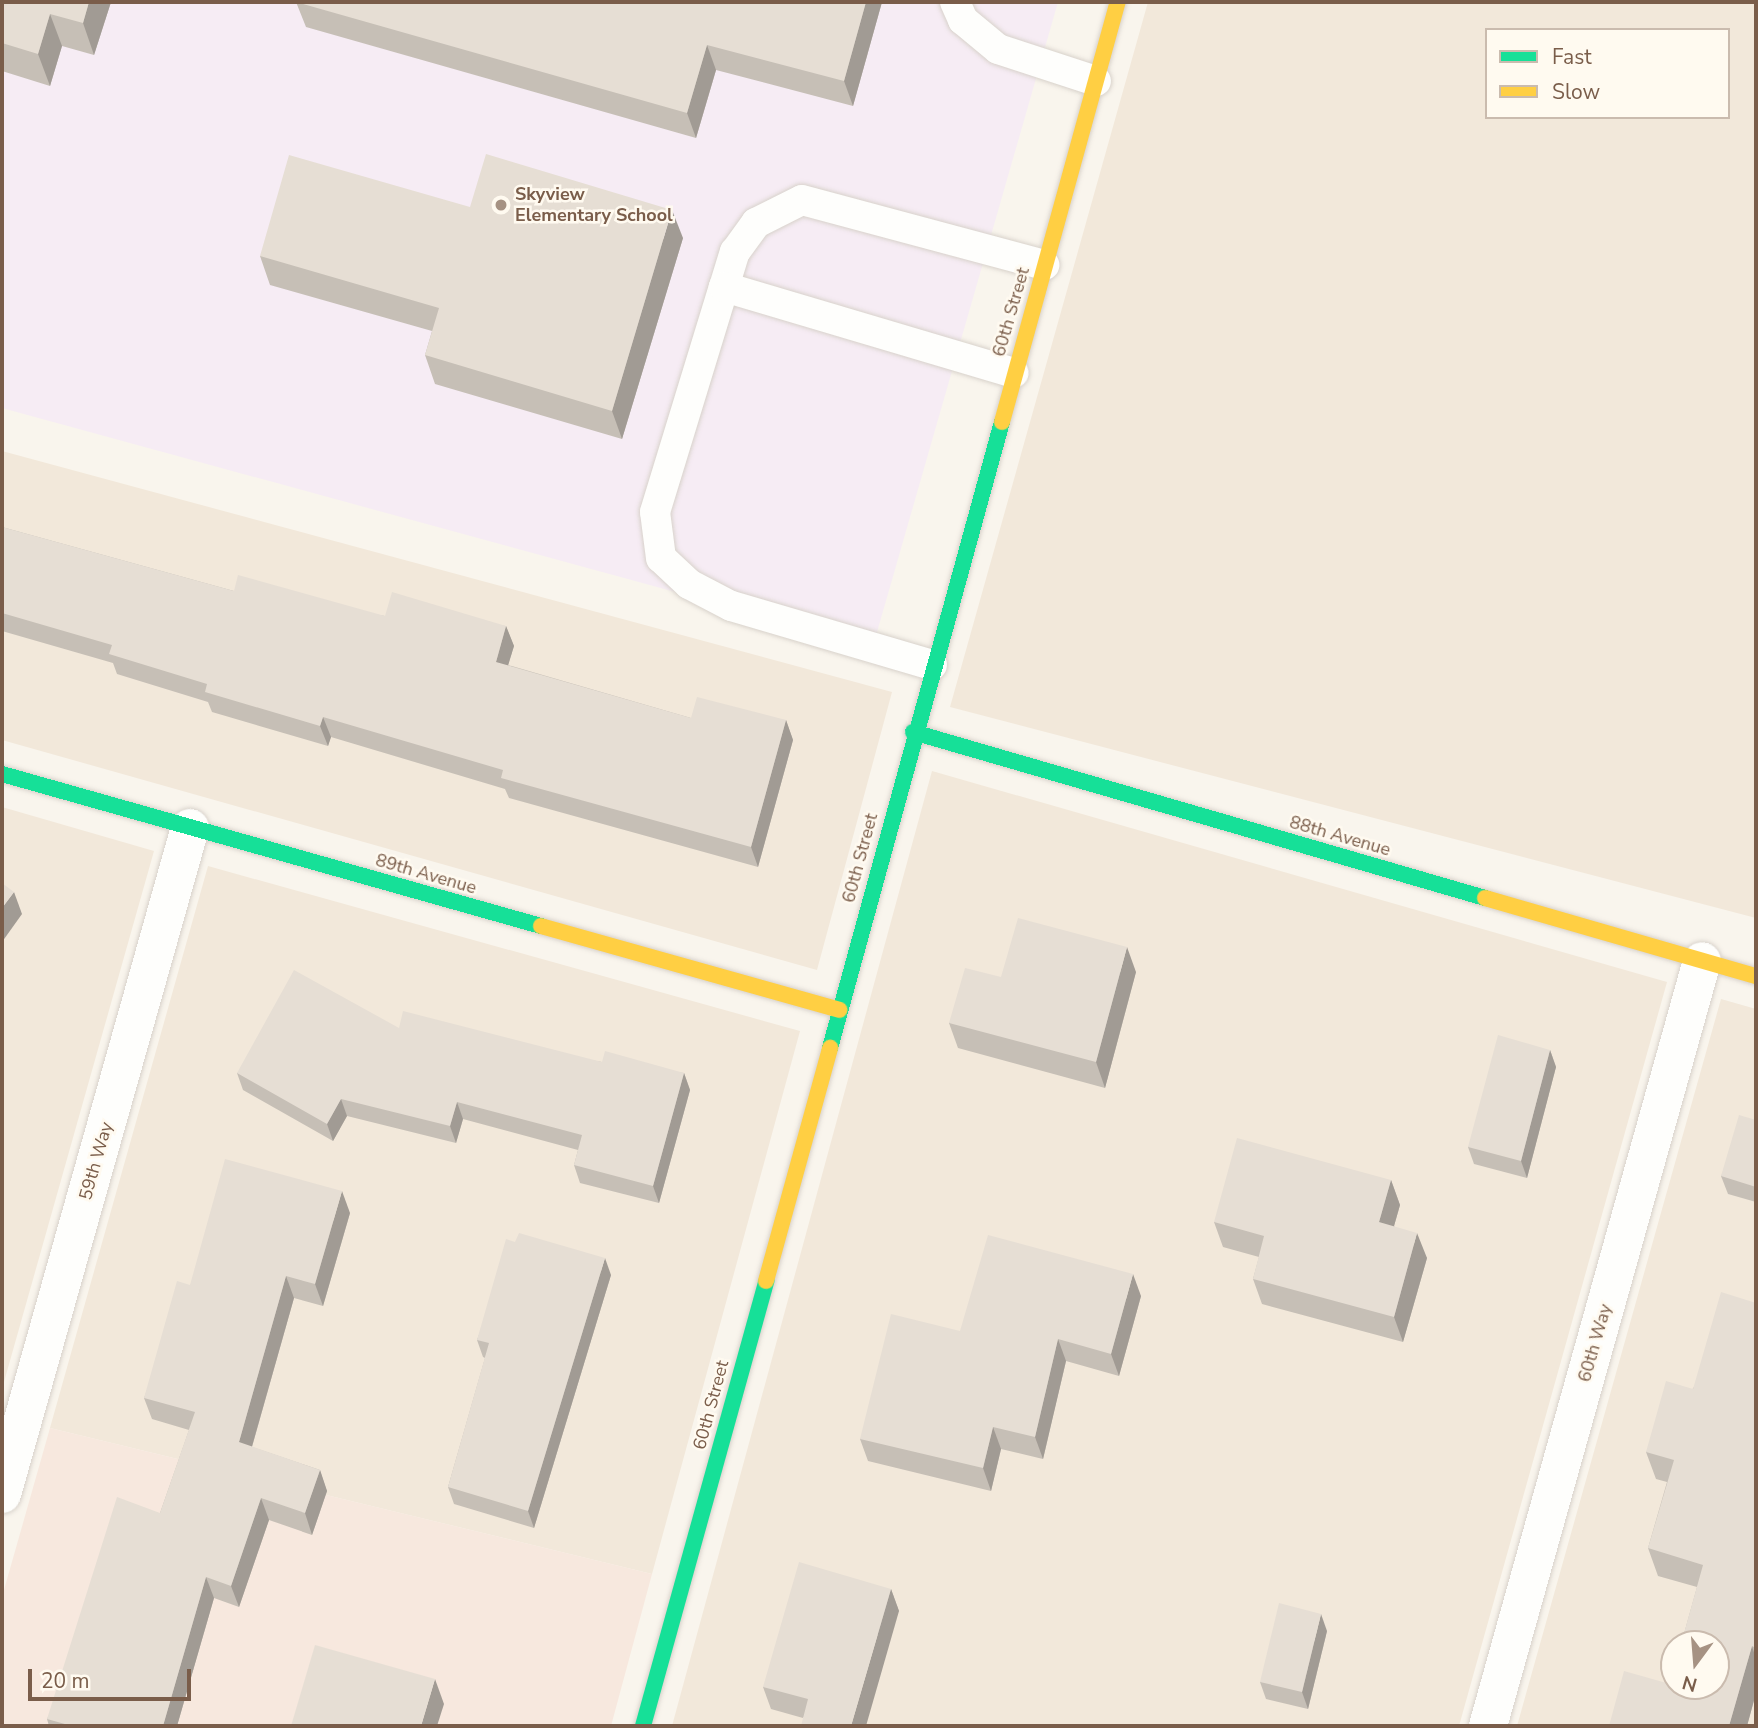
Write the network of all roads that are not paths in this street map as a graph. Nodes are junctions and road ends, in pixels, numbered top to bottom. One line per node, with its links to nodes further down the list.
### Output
1 (955, 2): 3 (lane)
2 (1118, 2): 3 (street, 60th Street)
3 (1096, 81): 4 (street, 60th Street)
4 (1044, 264): 5 (lane); 6 (street, 60th Street)
5 (724, 288): 6 (lane); 7 (lane)
6 (1014, 373): 7 (street, 60th Street)
7 (932, 665): 8 (street, 60th Street)
8 (913, 732): 11 (street, 88th Avenue); 13 (street, 60th Street)
9 (2, 774): 10 (street, 89th Avenue)
10 (190, 828): 13 (street, 89th Avenue); 14 (street, 59th Way)
11 (1702, 961): 12 (street, 88th Avenue); 16 (street, 60th Way)
12 (1756, 976)
13 (839, 1010): 15 (street, 60th Street)
14 (2, 1494)
15 (643, 1726)
16 (1488, 1726)

